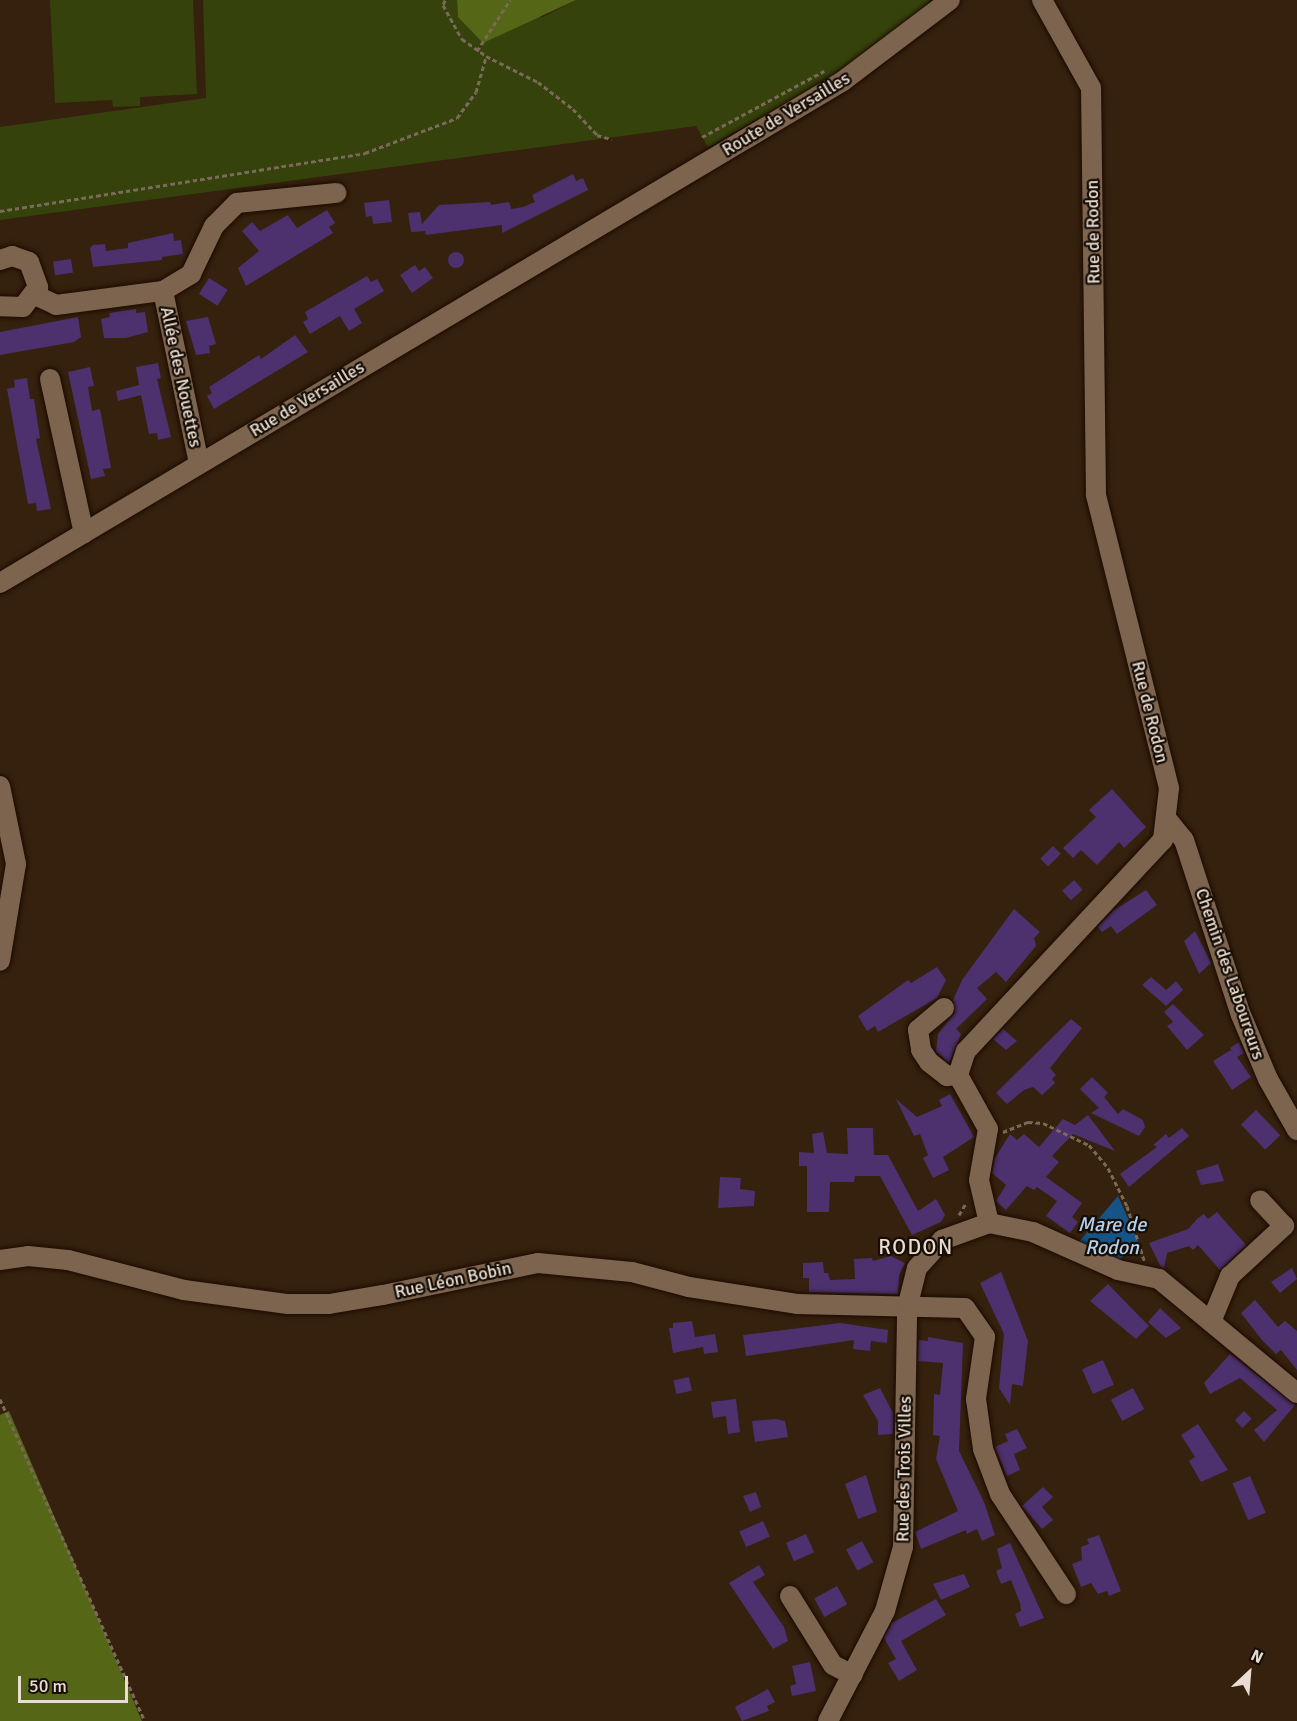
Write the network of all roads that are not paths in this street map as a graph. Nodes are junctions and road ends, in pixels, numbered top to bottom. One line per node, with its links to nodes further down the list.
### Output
1 (950, 0): 4 (street, Route de Versailles)
2 (1042, 0): 14 (street, Rue de Rodon)
3 (336, 193): 6 (street)
4 (615, 217): 10 (street, Rue de Versailles)
5 (0, 260): 7 (street)
6 (164, 291): 7 (street); 10 (street, Allée des Nouettes)
7 (35, 295): 8 (street)
8 (0, 306)
9 (50, 379): 11 (street)
10 (199, 463): 11 (street, Rue de Versailles)
11 (84, 533): 12 (street, Rue de Versailles)
12 (0, 583)
13 (1, 798): 15 (street)
14 (1166, 818): 17 (street, Rue de Rodon); 18 (street, Chemin des Laboureurs)
15 (1, 950)
16 (944, 1008): 17 (street)
17 (958, 1075): 20 (street)
18 (1297, 1130)
19 (1260, 1200): 23 (street)
20 (989, 1223): 22 (street); 23 (street)
21 (0, 1260): 22 (street, Rue Léon Bobin)
22 (907, 1308): 25 (street, Rue Léon Bobin); 27 (street, Rue des Trois Villes)
23 (1211, 1322): 24 (street)
24 (1297, 1393)
25 (1066, 1594)
26 (790, 1596): 27 (street)
27 (853, 1675): 28 (street, Rue des Trois Villes)
28 (828, 1721)

